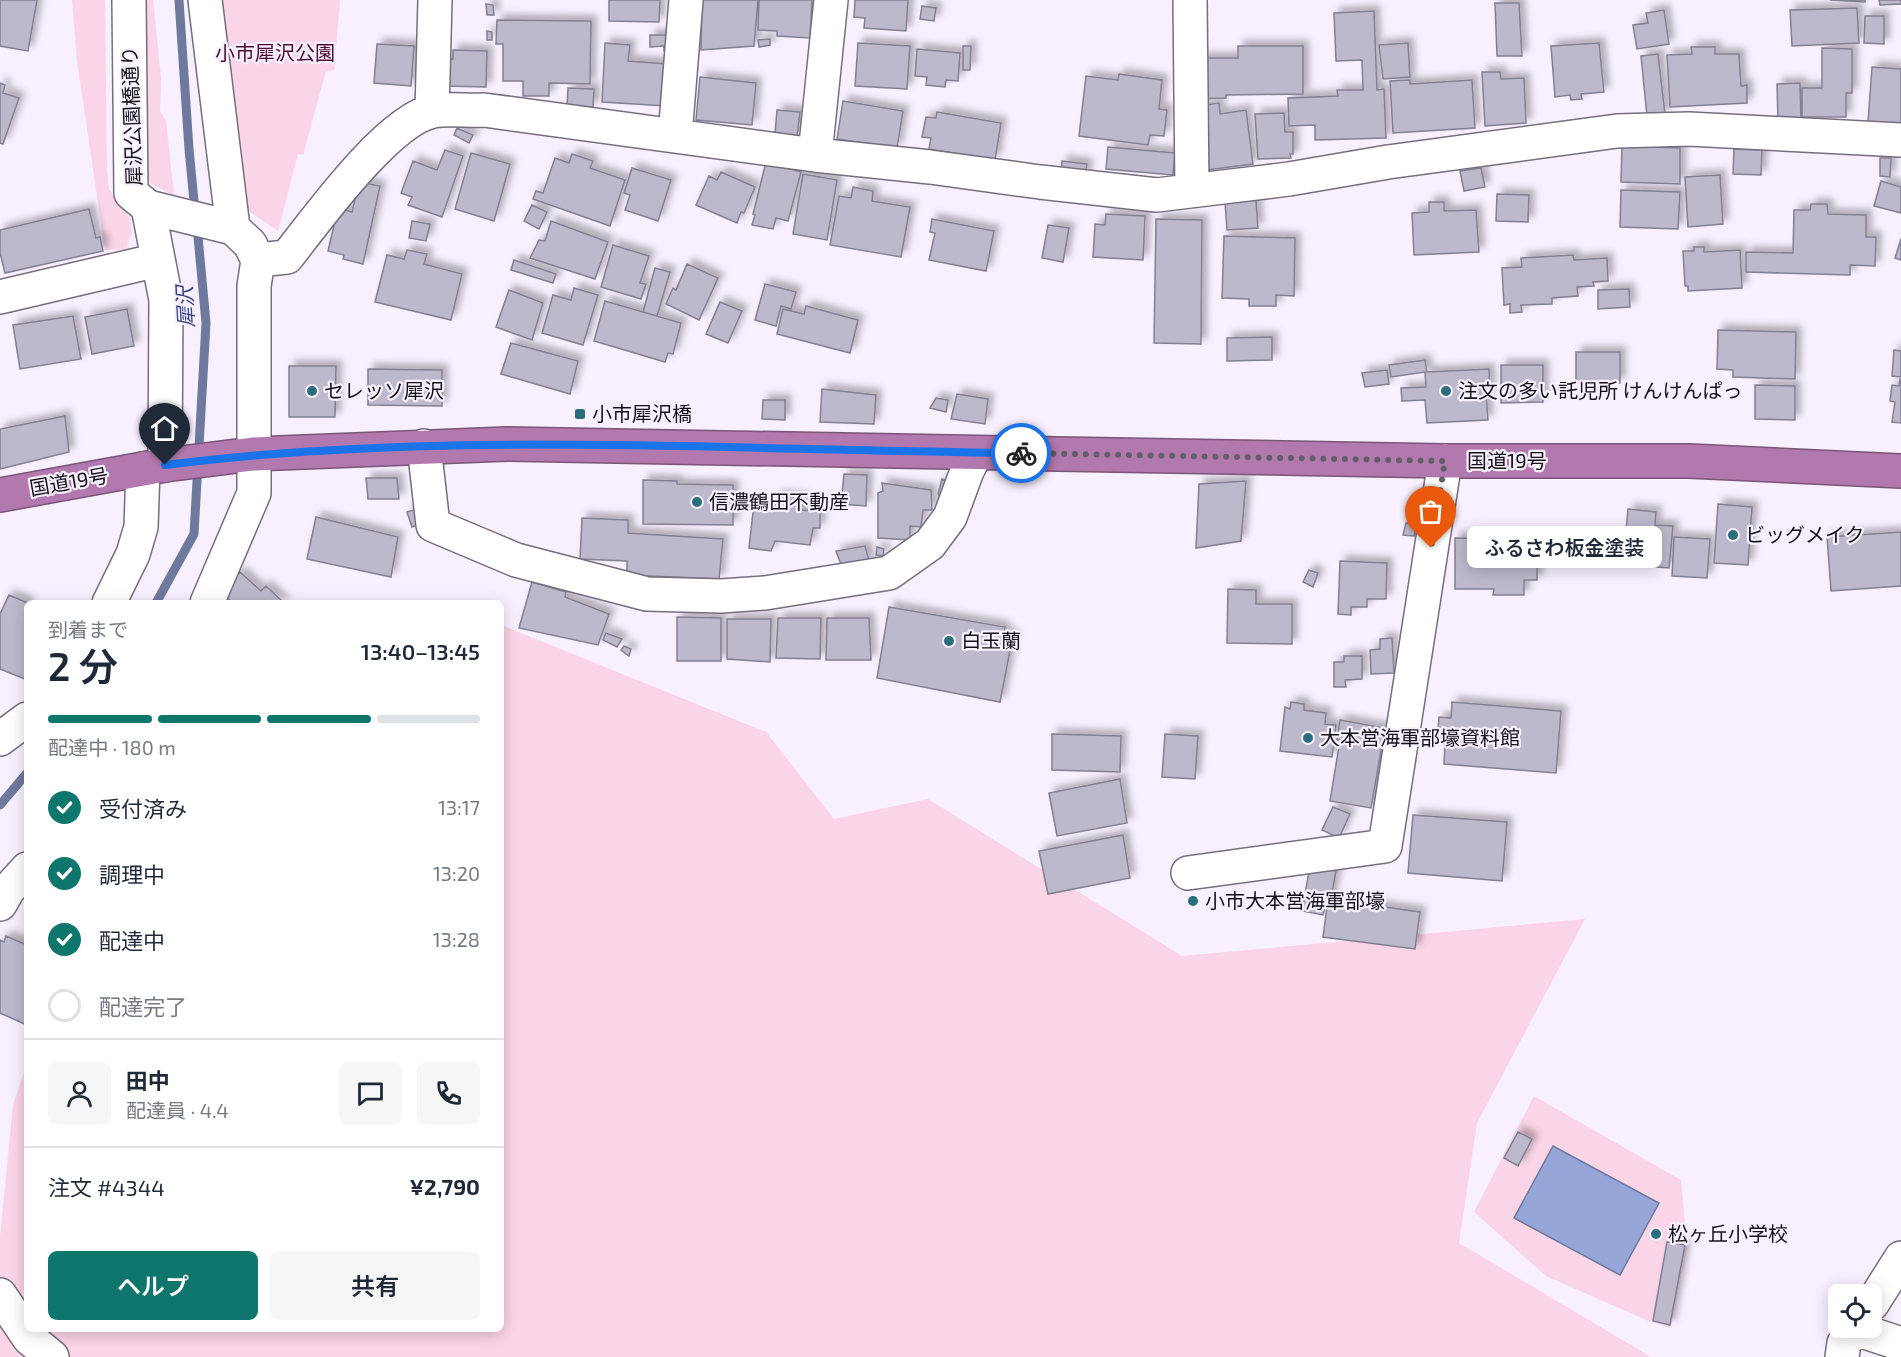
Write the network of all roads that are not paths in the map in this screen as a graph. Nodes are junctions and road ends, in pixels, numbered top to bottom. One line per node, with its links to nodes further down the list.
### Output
1 (129, 0): 12 (street, 犀沢公園橋通り)
2 (205, 0): 13 (street)
3 (435, 0): 7 (street)
4 (686, 0): 8 (street)
5 (831, 0): 10 (street)
6 (1190, 0): 11 (street)
7 (432, 111): 8 (street); 15 (street)
8 (675, 136): 10 (street)
9 (1901, 140): 11 (street)
10 (815, 155): 11 (street)
11 (1192, 190)
12 (157, 209): 13 (street); 14 (street)
13 (228, 226): 15 (street)
14 (158, 260): 16 (street); 21 (street)
15 (258, 260): 19 (street)
16 (0, 297)
17 (424, 446): 18 (highway, 国道19号); 18 (street); 19 (highway, 国道19号)
18 (976, 453): 20 (highway, 国道19号)
19 (241, 456): 21 (highway, 国道19号); 25 (street)
20 (1445, 461): 22 (highway, 国道19号); 29 (street)
21 (160, 466): 23 (highway, 国道19号); 24 (street)
22 (1901, 471)
23 (0, 495)
24 (110, 600)
25 (208, 600)
26 (24, 721): 27 (street)
27 (0, 739)
28 (24, 872): 30 (street)
29 (1188, 873)
30 (0, 904)
31 (1901, 1258): 32 (street)
32 (1882, 1289)
33 (0, 1295): 34 (street)
34 (24, 1331)
35 (25, 1332): 38 (street)
36 (1882, 1338): 37 (street)
37 (1901, 1344)
38 (52, 1357)

